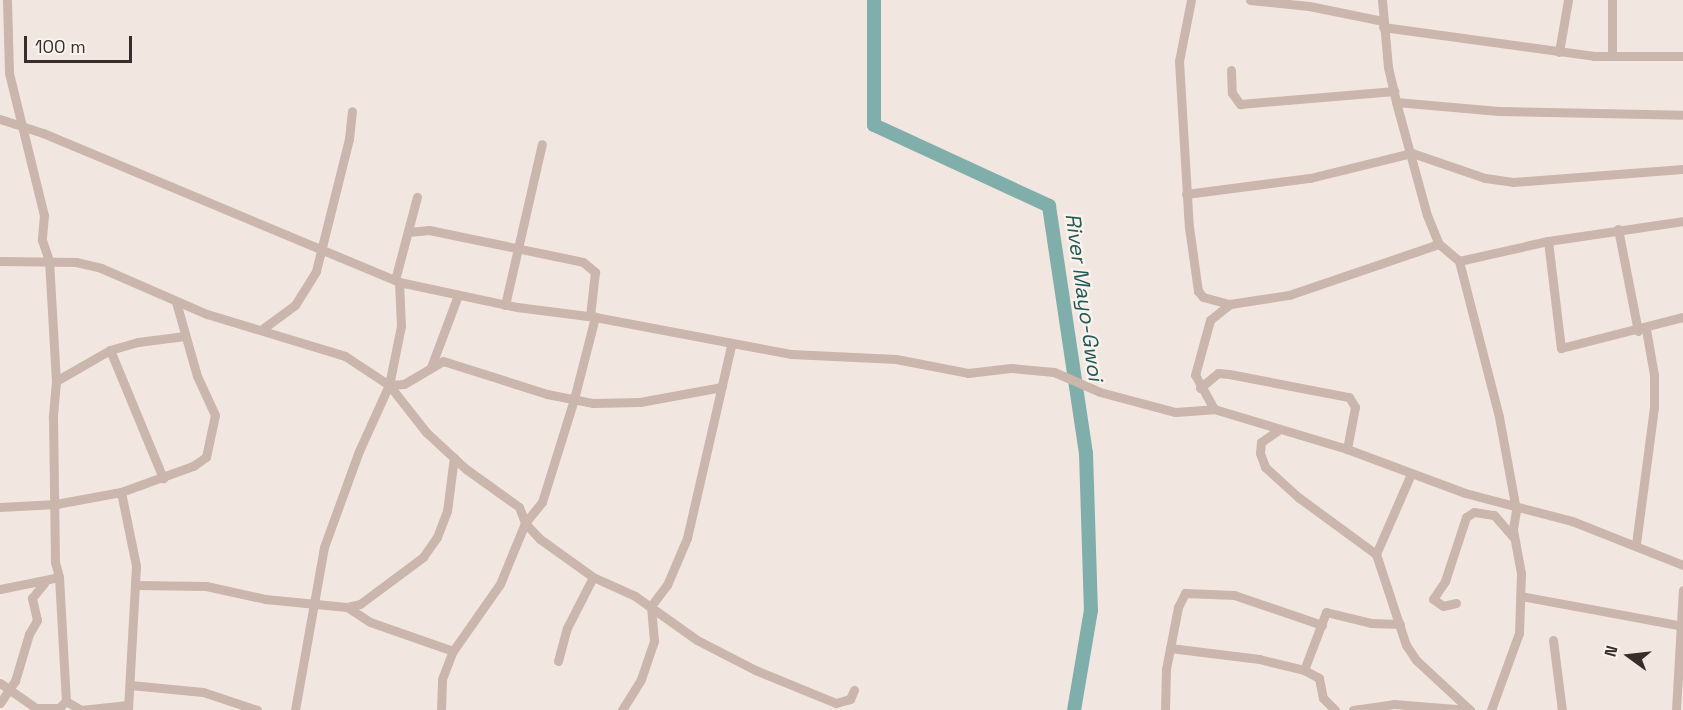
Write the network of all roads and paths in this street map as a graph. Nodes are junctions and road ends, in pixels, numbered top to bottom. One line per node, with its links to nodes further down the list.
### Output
1 (7, 0): 17 (street)
2 (1191, 0): 21 (street)
3 (1250, 0): 7 (street)
4 (1382, 0): 7 (street)
5 (1568, 0): 8 (street)
6 (1612, 0): 9 (street)
7 (1383, 24): 8 (street); 12 (street)
8 (1559, 52): 9 (street)
9 (1612, 56): 10 (street)
10 (1683, 56)
11 (1231, 70): 12 (street)
12 (1394, 91): 13 (street)
13 (1396, 102): 15 (street); 19 (street)
14 (352, 111): 29 (street)
15 (1683, 115)
16 (0, 118): 17 (street)
17 (21, 125): 29 (street); 30 (street)
18 (542, 144): 28 (street)
19 (1412, 153): 20 (street); 21 (street); 27 (street)
20 (1683, 169)
21 (1186, 194): 36 (street)
22 (417, 197): 25 (street)
23 (1683, 221): 24 (street)
24 (1618, 229): 26 (street); 41 (street)
25 (409, 232): 28 (street); 33 (street)
26 (1548, 241): 32 (street); 41 (street)
27 (1439, 244): 32 (street); 36 (street)
28 (518, 249): 37 (street); 38 (street)
29 (322, 252): 33 (street); 40 (street)
30 (49, 260): 31 (street); 35 (street); 46 (street)
31 (0, 261)
32 (1459, 261): 60 (street)
33 (397, 281): 34 (street); 47 (street)
34 (458, 295): 37 (street); 45 (street)
35 (176, 302): 40 (street); 42 (street)
36 (1230, 304): 49 (street)
37 (505, 305): 38 (street)
38 (592, 317): 43 (street); 50 (street)
39 (1683, 317): 41 (street)
40 (261, 330): 47 (street)
41 (1642, 330): 63 (street)
42 (185, 336): 44 (street); 56 (street)
43 (731, 346): 48 (street); 51 (street)
44 (110, 350): 46 (street); 56 (street)
45 (430, 367): 47 (street); 50 (street)
46 (56, 381): 58 (street)
47 (389, 385): 54 (street); 74 (street)
48 (722, 387): 50 (street); 75 (street)
49 (1200, 388): 51 (street); 53 (street)
50 (574, 399): 61 (street)
51 (1214, 409): 52 (street)
52 (1278, 431): 53 (street); 64 (street)
53 (1347, 449): 55 (street)
54 (454, 458): 61 (street); 76 (street)
55 (1411, 474): 60 (street); 64 (street)
56 (163, 478): 57 (street)
57 (121, 492): 58 (street); 69 (street)
58 (56, 504): 59 (street); 67 (street)
59 (0, 507)
60 (1516, 510): 62 (street); 63 (street)
61 (525, 523): 66 (street); 82 (street)
62 (1514, 538): 72 (street); 73 (street)
63 (1636, 544): 65 (street)
64 (1376, 554): 77 (street)
65 (1683, 565)
66 (593, 577): 75 (street); 83 (street)
67 (59, 578): 68 (street); 89 (street)
68 (44, 583): 70 (street); 87 (street)
69 (136, 585): 74 (street); 86 (street)
70 (0, 589)
71 (1683, 590): 79 (street)
72 (1521, 596): 79 (street); 101 (street)
73 (1456, 603)
74 (311, 604): 76 (street); 94 (street)
75 (651, 606): 88 (street); 96 (street)
76 (347, 607): 82 (street)
77 (1400, 624): 78 (street); 100 (street)
78 (1322, 625): 81 (street); 84 (street)
79 (1678, 625): 103 (street)
80 (1554, 640): 102 (street)
81 (1170, 648): 84 (street); 97 (street)
82 (453, 651): 95 (street)
83 (558, 661)
84 (1304, 670): 98 (street)
85 (0, 682): 87 (street)
86 (130, 685): 91 (street); 93 (street)
87 (10, 689): 90 (street); 92 (street)
88 (854, 690)
89 (66, 701): 91 (street); 92 (street)
90 (0, 704)
91 (128, 707)
92 (37, 709)
93 (256, 710)
94 (295, 710)
95 (441, 710)
96 (622, 710)
97 (1165, 710)
98 (1335, 710)
99 (1353, 710): 100 (street)
100 (1469, 710)
101 (1491, 710)
102 (1563, 710)
103 (1676, 710)

